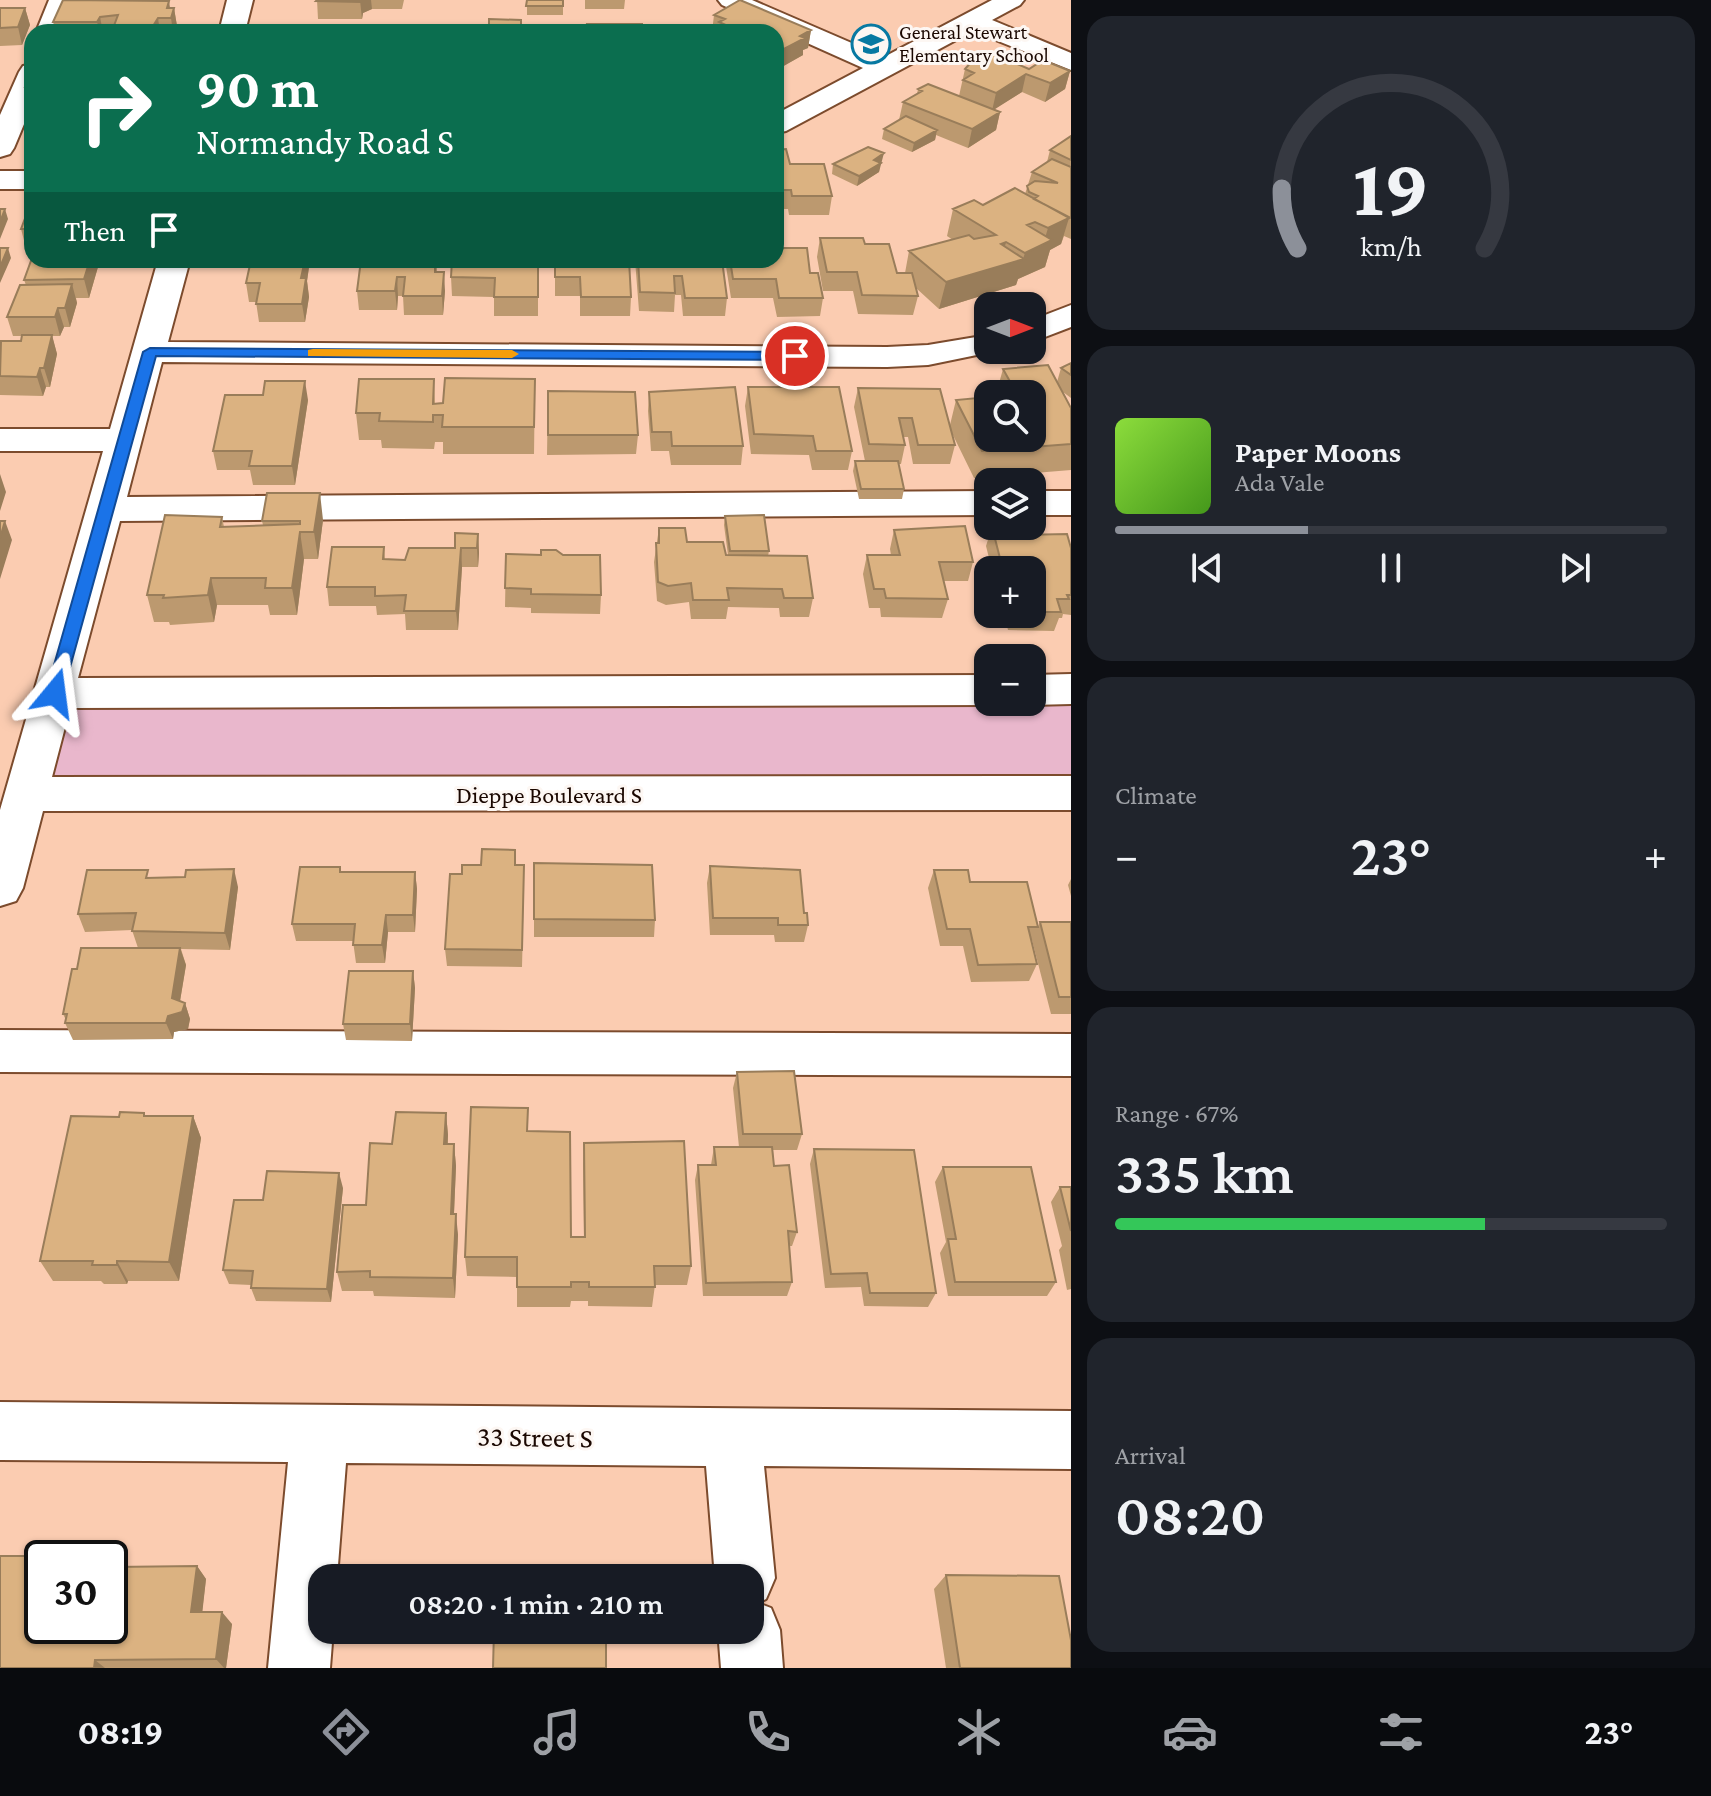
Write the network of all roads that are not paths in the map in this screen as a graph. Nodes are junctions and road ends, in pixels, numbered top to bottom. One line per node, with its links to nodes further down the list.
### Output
1 (62, 0): 6 (street)
2 (240, 0): 7 (street)
3 (731, 0): 9 (street)
4 (1011, 0): 5 (street)
5 (972, 21): 8 (street); 9 (street)
6 (52, 24)
7 (234, 24)
8 (1071, 62)
9 (886, 68): 13 (street)
10 (24, 77): 11 (street)
11 (0, 80)
12 (24, 90): 14 (street)
13 (784, 121)
14 (0, 148)
15 (0, 180): 16 (street)
16 (24, 180)
17 (172, 268): 21 (street)
18 (1071, 315): 19 (street)
19 (1046, 326)
20 (974, 347): 21 (street)
21 (150, 352): 23 (street)
22 (0, 440): 23 (street)
23 (123, 440): 27 (street)
24 (974, 503): 27 (street)
25 (1046, 503): 26 (street)
26 (1071, 503)
27 (106, 509): 31 (street)
28 (1071, 689): 30 (street)
29 (974, 690): 31 (street)
30 (1046, 690)
31 (55, 693): 33 (street)
32 (1071, 793): 33 (street, Dieppe Boulevard S)
33 (26, 794): 34 (street)
34 (0, 888)
35 (0, 1051): 36 (street)
36 (1071, 1055)
37 (0, 1431): 38 (street, 33 Street S)
38 (319, 1435): 39 (street, 33 Street S); 43 (street)
39 (733, 1439): 40 (street, 33 Street S); 41 (street)
40 (1071, 1440)
41 (744, 1564)
42 (750, 1644): 44 (street)
43 (299, 1668)
44 (752, 1668)

